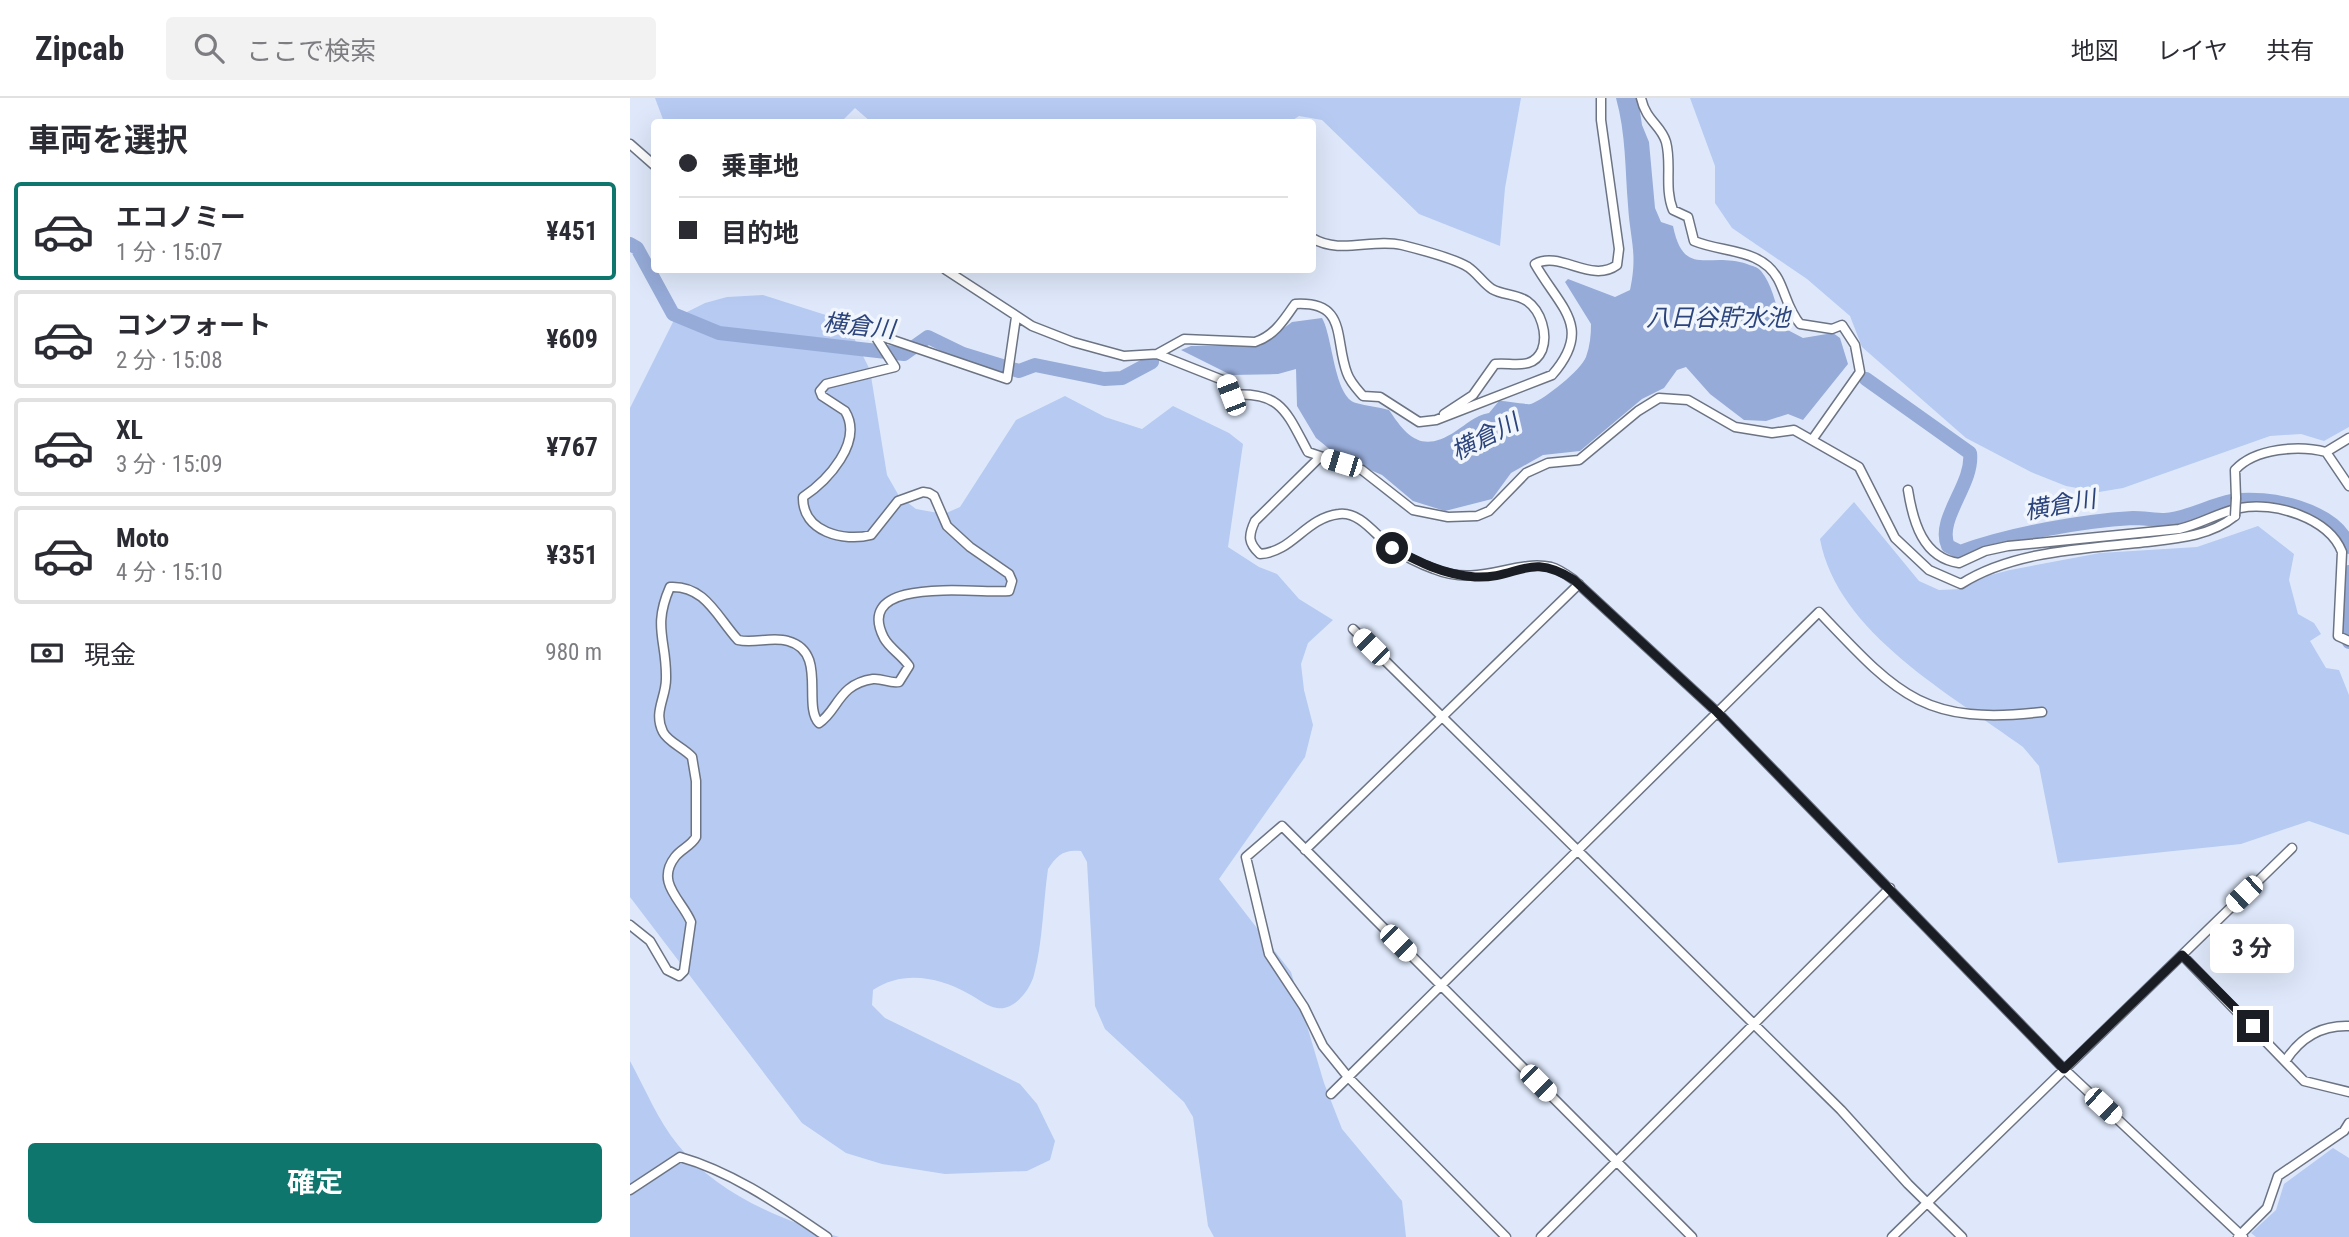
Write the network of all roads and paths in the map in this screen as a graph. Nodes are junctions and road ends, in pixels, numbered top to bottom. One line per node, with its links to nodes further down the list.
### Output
1 (1601, 98): 9 (street)
2 (1641, 98): 11 (street)
3 (630, 145): 4 (street)
4 (651, 162)
5 (1316, 240): 9 (street)
6 (950, 273): 7 (street)
7 (1016, 317): 8 (street); 26 (street)
8 (1157, 354): 9 (street); 13 (street)
9 (1436, 421)
10 (2349, 438): 12 (street)
11 (1812, 440): 12 (street, bridge); 13 (street)
12 (2326, 452): 14 (street)
13 (1320, 457): 16 (street)
14 (2349, 486)
15 (1908, 490): 18 (street)
16 (1579, 584): 19 (street); 21 (street)
17 (1353, 629): 21 (street)
18 (2349, 641)
19 (1717, 712): 20 (street); 22 (street); 25 (street)
20 (2042, 712)
21 (1441, 717): 22 (street); 24 (street)
22 (1578, 848): 28 (street); 29 (street)
23 (2292, 848): 27 (street)
24 (1305, 850): 28 (street); 33 (street)
25 (1890, 888): 29 (street); 32 (street)
26 (630, 925)
27 (2182, 955): 31 (street); 32 (street)
28 (1441, 986): 33 (street); 37 (street)
29 (1752, 1024): 37 (street); 39 (street)
30 (2349, 1026): 31 (street)
31 (2286, 1060): 34 (street)
32 (2064, 1069): 39 (street); 40 (street)
33 (1348, 1077): 35 (street); 42 (street)
34 (2349, 1092)
35 (1331, 1094)
36 (2349, 1123): 40 (street)
37 (1617, 1161): 43 (street); 44 (street)
38 (630, 1190): 41 (street)
39 (1927, 1203): 45 (street); 46 (street)
40 (2240, 1236)
41 (827, 1237)
42 (1506, 1237)
43 (1541, 1237)
44 (1692, 1237)
45 (1892, 1237)
46 (1962, 1237)

